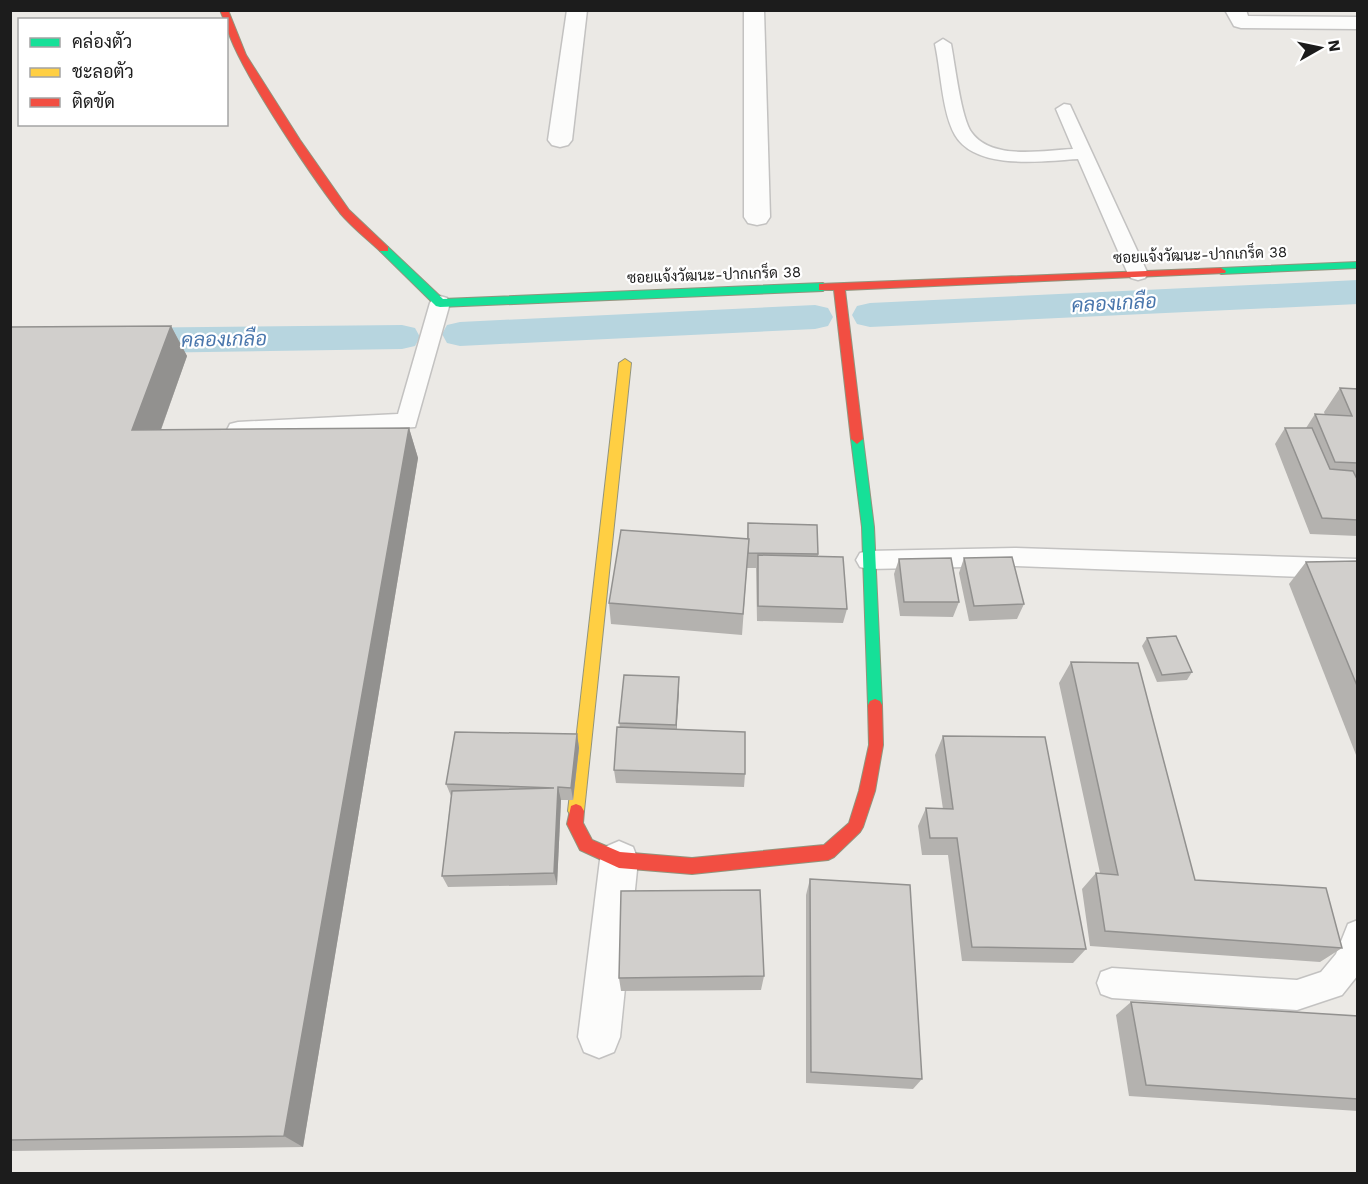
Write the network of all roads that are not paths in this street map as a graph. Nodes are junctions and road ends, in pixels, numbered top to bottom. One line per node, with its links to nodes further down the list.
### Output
1 (578, 10): 8 (street)
2 (754, 10): 10 (street)
3 (1238, 16): 5 (street)
4 (228, 20): 14 (street)
5 (1357, 23)
6 (943, 44): 9 (lane)
7 (1064, 109): 9 (lane)
8 (560, 140)
9 (1084, 154): 12 (lane)
10 (757, 217)
11 (1358, 265): 12 (street, ซอยแจ้งวัฒนะ-ปากเกร็ด 38)
12 (1138, 274): 13 (street, ซอยแจ้งวัฒนะ-ปากเกร็ด 38)
13 (839, 287): 14 (street, ซอยแจ้งวัฒนะ-ปากเกร็ด 38); 17 (street)
14 (440, 303): 16 (lane)
15 (625, 363): 19 (street)
16 (238, 430)
17 (868, 560): 18 (lane); 19 (street)
18 (1357, 569)
19 (620, 860): 22 (street)
20 (1358, 934): 21 (lane)
21 (1112, 983)
22 (599, 1037)

